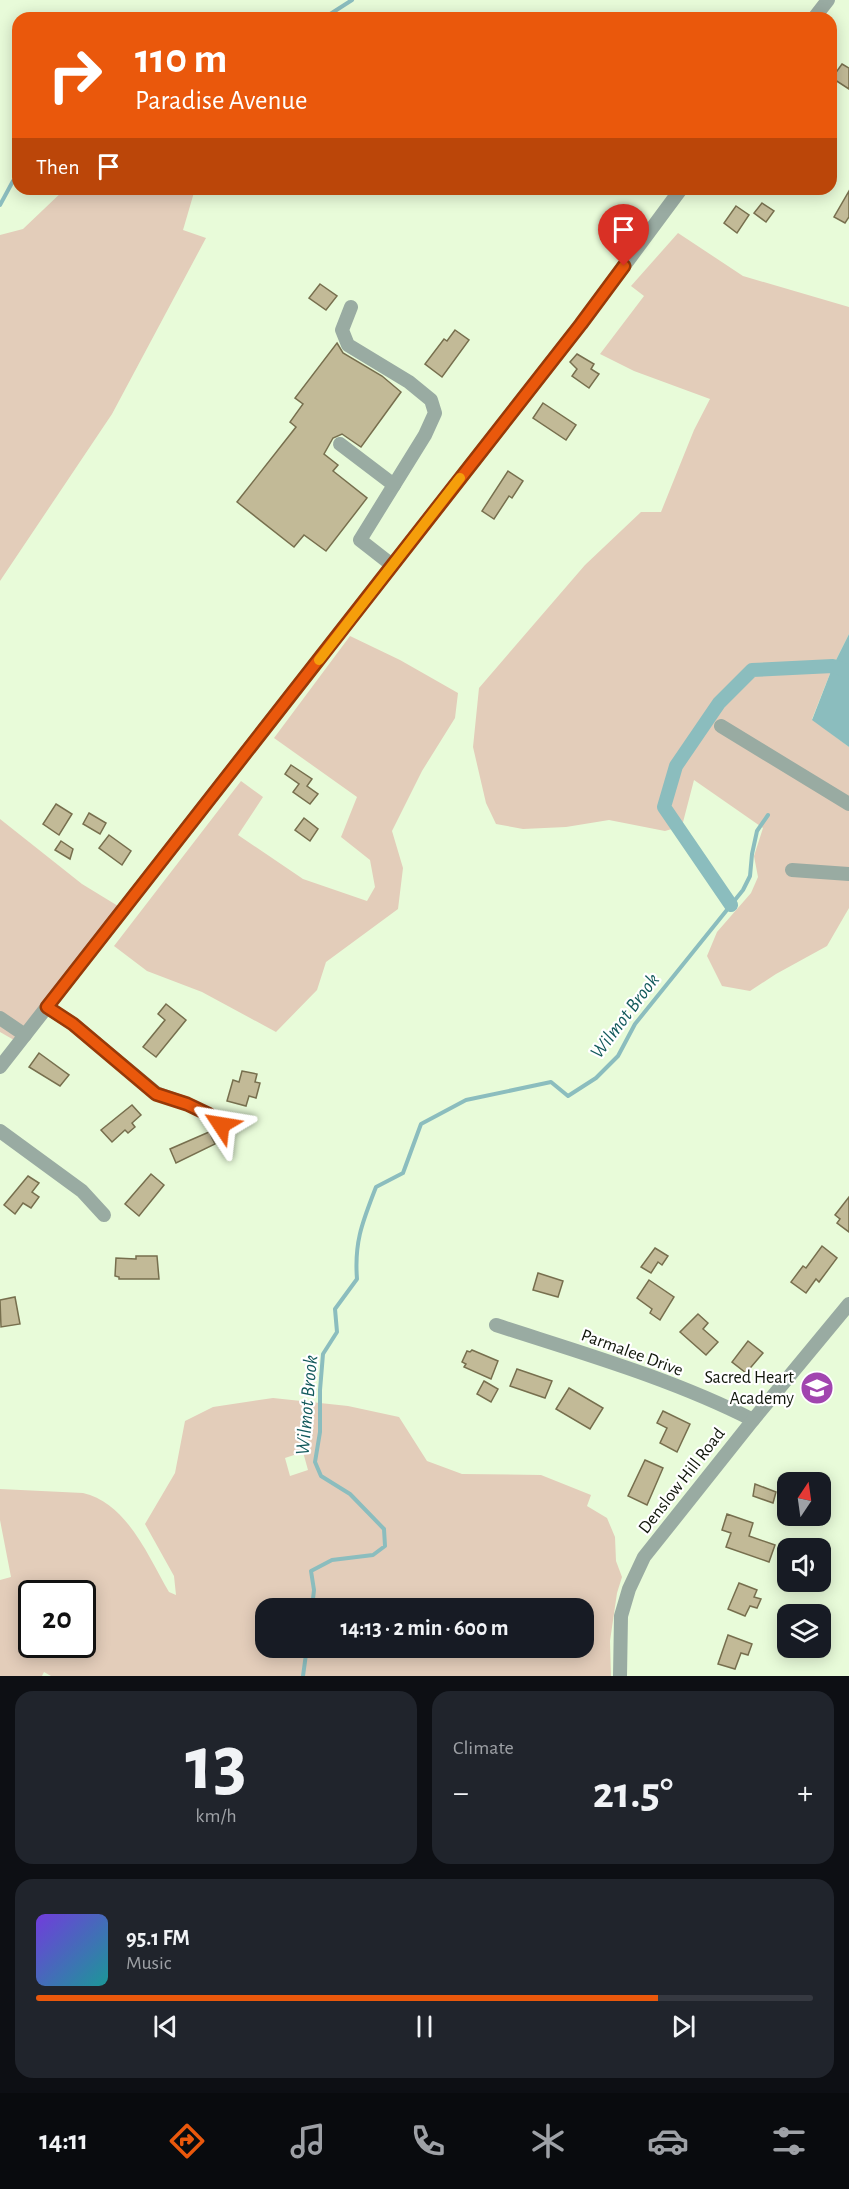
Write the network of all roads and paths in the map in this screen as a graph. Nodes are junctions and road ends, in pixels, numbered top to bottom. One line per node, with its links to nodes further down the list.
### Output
1 (828, 0): 2 (street)
2 (819, 12)
3 (677, 195): 7 (street)
4 (351, 307): 6 (street)
5 (340, 444): 6 (street)
6 (394, 485): 7 (street)
7 (392, 566): 12 (street)
8 (721, 726): 9 (street)
9 (849, 804)
10 (792, 870): 11 (street)
11 (849, 874)
12 (47, 1007): 14 (street); 16 (street)
13 (0, 1018): 14 (street)
14 (25, 1035): 15 (street)
15 (0, 1067)
16 (221, 1125)
17 (0, 1131): 18 (street)
18 (104, 1215)
19 (849, 1304): 21 (street, Denslow Hill Road)
20 (496, 1325): 21 (street, Parmalee Drive)
21 (753, 1420): 22 (street, Denslow Hill Road)
22 (620, 1676)

